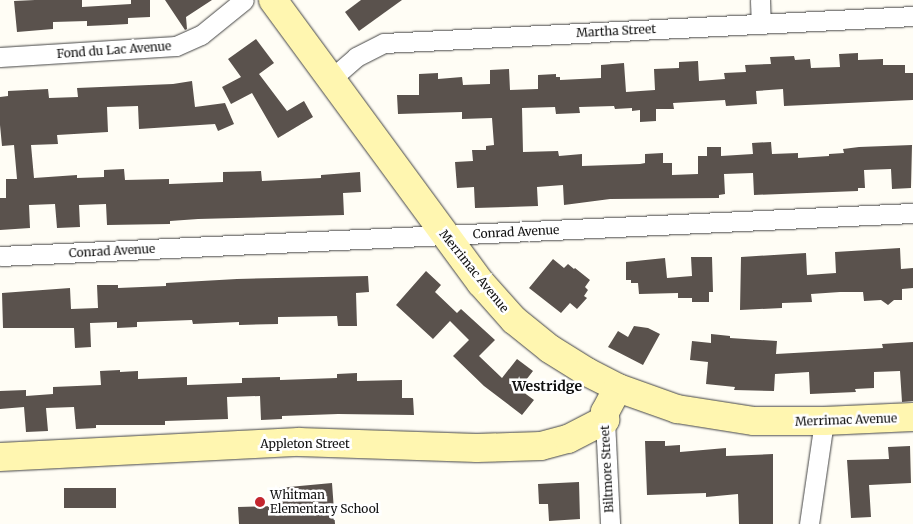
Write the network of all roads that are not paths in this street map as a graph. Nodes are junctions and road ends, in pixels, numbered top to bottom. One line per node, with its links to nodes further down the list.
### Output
1 (244, 0): 6 (street, Fond du Lac Avenue)
2 (273, 0): 7 (street, Merrimac Avenue)
3 (760, 0): 5 (street)
4 (913, 16): 5 (street, Martha Street)
5 (762, 23): 7 (street, Martha Street)
6 (0, 56)
7 (331, 79): 9 (street, Merrimac Avenue)
8 (913, 213): 9 (street, Conrad Avenue)
9 (445, 236): 10 (street, Conrad Avenue); 11 (street, Merrimac Avenue)
10 (0, 256)
11 (618, 388): 13 (street, Biltmore Street); 14 (street, Merrimac Avenue)
12 (913, 417): 14 (street, Merrimac Avenue)
13 (605, 420): 15 (street, Appleton Street); 16 (street, Biltmore Street)
14 (824, 422): 17 (street)
15 (0, 457)
16 (610, 524)
17 (809, 524)

